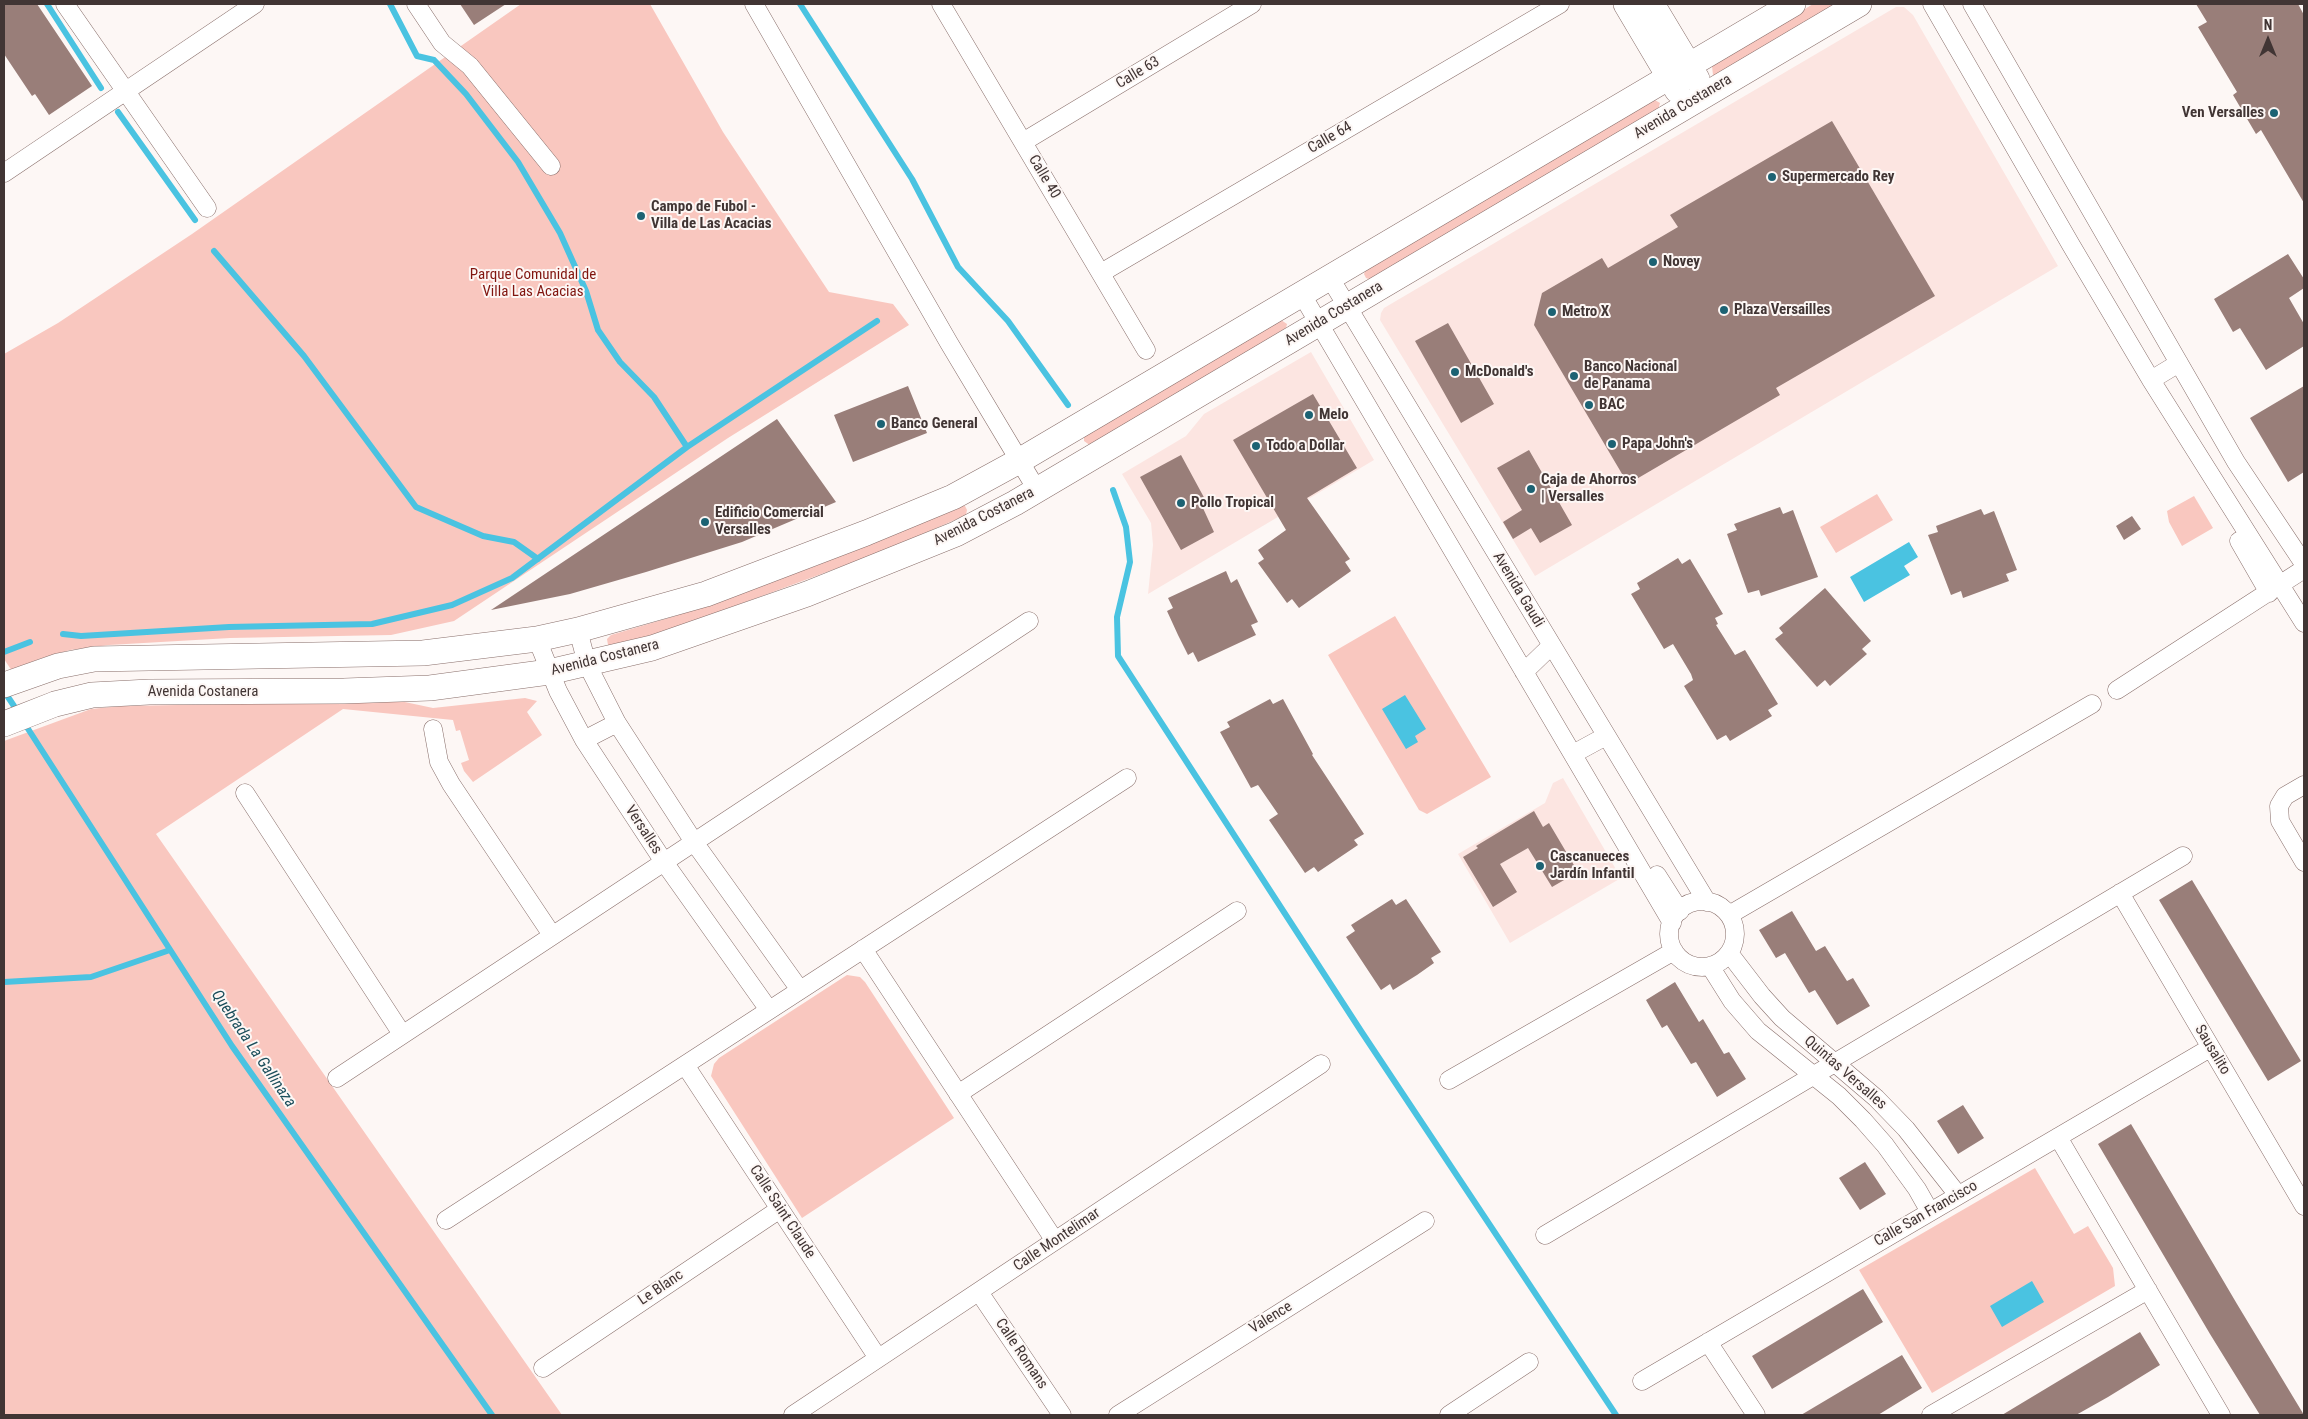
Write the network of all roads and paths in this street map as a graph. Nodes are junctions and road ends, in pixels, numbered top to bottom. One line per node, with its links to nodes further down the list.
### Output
1 (65, 4): 15 (street)
2 (255, 4): 15 (street)
3 (416, 4): 18 (street)
4 (754, 4): 29 (street)
5 (942, 4): 17 (street, Calle 40)
6 (1252, 4): 17 (street, Calle 63)
7 (1560, 4): 21 (street, Calle 64)
8 (1626, 4): 14 (street)
9 (1652, 4): 14 (street)
10 (1794, 4): 14 (street)
11 (1859, 4): 16 (street, Avenida Costanera)
12 (1932, 4): 28 (street)
13 (1972, 4): 27 (street)
14 (1679, 71): 16 (street); 22 (street)
15 (124, 91): 19 (street); 20 (street)
16 (1696, 100): 24 (street, Avenida Costanera)
17 (1023, 142): 21 (street, Calle 40)
18 (551, 166)
19 (4, 173)
20 (207, 208)
21 (1101, 273): 26 (street, Calle 40)
22 (1330, 278): 23 (street); 24 (street, Avenida Gaudi)
23 (1301, 294): 25 (street); 29 (street)
24 (1347, 307): 25 (street, Avenida Costanera); 38 (street, Avenida Gaudi)
25 (1318, 323): 30 (street, Avenida Costanera); 41 (street)
26 (1146, 350)
27 (2179, 363): 28 (street); 31 (street)
28 (2150, 380): 33 (street)
29 (1019, 461): 30 (street); 36 (street)
30 (1037, 490): 39 (street, Avenida Costanera)
31 (2304, 564)
32 (2304, 569): 33 (street)
33 (2275, 589): 35 (street); 43 (street)
34 (1029, 620): 54 (street)
35 (2304, 623)
36 (578, 630): 37 (street); 39 (street)
37 (536, 639): 40 (street, Versalles); 42 (street)
38 (1551, 646): 41 (street); 48 (street, Avenida Gaudi)
39 (587, 664): 40 (street, Avenida Costanera); 45 (street)
40 (549, 672): 46 (street, Avenida Costanera); 49 (street, Versalles)
41 (1524, 672): 50 (street)
42 (4, 685)
43 (2117, 690)
44 (2092, 704): 61 (street)
45 (617, 723): 49 (street); 54 (street)
46 (4, 724)
47 (433, 729): 63 (street)
48 (1606, 736): 50 (street); 59 (street, Avenida Gaudi)
49 (584, 740): 56 (street, Versalles)
50 (1573, 754): 62 (street)
51 (1126, 778): 64 (street)
52 (2304, 785): 57 (street)
53 (245, 793): 70 (street)
54 (694, 842): 56 (street); 68 (street)
55 (2183, 856): 58 (street)
56 (664, 862): 63 (street); 69 (street, Versalles)
57 (2304, 862)
58 (2120, 894): 71 (street, Sausalito); 72 (street)
59 (1708, 902): 61 (street); 62 (street)
60 (1237, 911): 78 (street)
61 (1729, 915): 66 (street)
62 (1676, 917): 65 (street)
63 (552, 935): 70 (street)
64 (863, 949): 68 (street); 78 (street)
65 (1674, 951): 67 (street); 77 (street)
66 (1729, 953): 67 (street); 72 (street, Quintas Versalles)
67 (1710, 966): 75 (street, Quintas Versalles)
68 (800, 990): 69 (street)
69 (769, 1010): 74 (street)
70 (402, 1034): 76 (street)
71 (2210, 1048): 79 (street, Calle San Francisco); 81 (street, Sausalito)
72 (1834, 1063): 75 (street); 80 (street, Quintas Versalles)
73 (1321, 1064): 87 (street, Calle Montelimar)
74 (685, 1065): 82 (street, Calle Saint Claude); 84 (street)
75 (1813, 1076): 83 (street, Quintas Versalles); 86 (street)
76 (336, 1078)
77 (1449, 1080)
78 (958, 1094): 87 (street)
79 (2058, 1137): 80 (street, Calle San Francisco); 88 (street)
80 (1958, 1196): 83 (street, Calle San Francisco)
81 (2304, 1206)
82 (780, 1209): 91 (street, Calle Saint Claude); 93 (street, Le Blanc)
83 (1930, 1212): 90 (street, Calle San Francisco)
84 (446, 1220)
85 (1425, 1221): 97 (street, Valence)
86 (1545, 1235)
87 (1055, 1241): 89 (street, Calle Montelimar)
88 (2148, 1290): 100 (street); 101 (street)
89 (979, 1292): 91 (street, Calle Montelimar); 96 (street, Calle Romans)
90 (1708, 1342): 94 (street, Calle San Francisco); 99 (street)
91 (878, 1358): 95 (street, Calle Montelimar)
92 (1529, 1362): 98 (street)
93 (543, 1368)
94 (1642, 1381)
95 (793, 1415)
96 (1062, 1415)
97 (1118, 1415)
98 (1449, 1415)
99 (1756, 1415)
100 (1931, 1415)
101 (2221, 1415)

